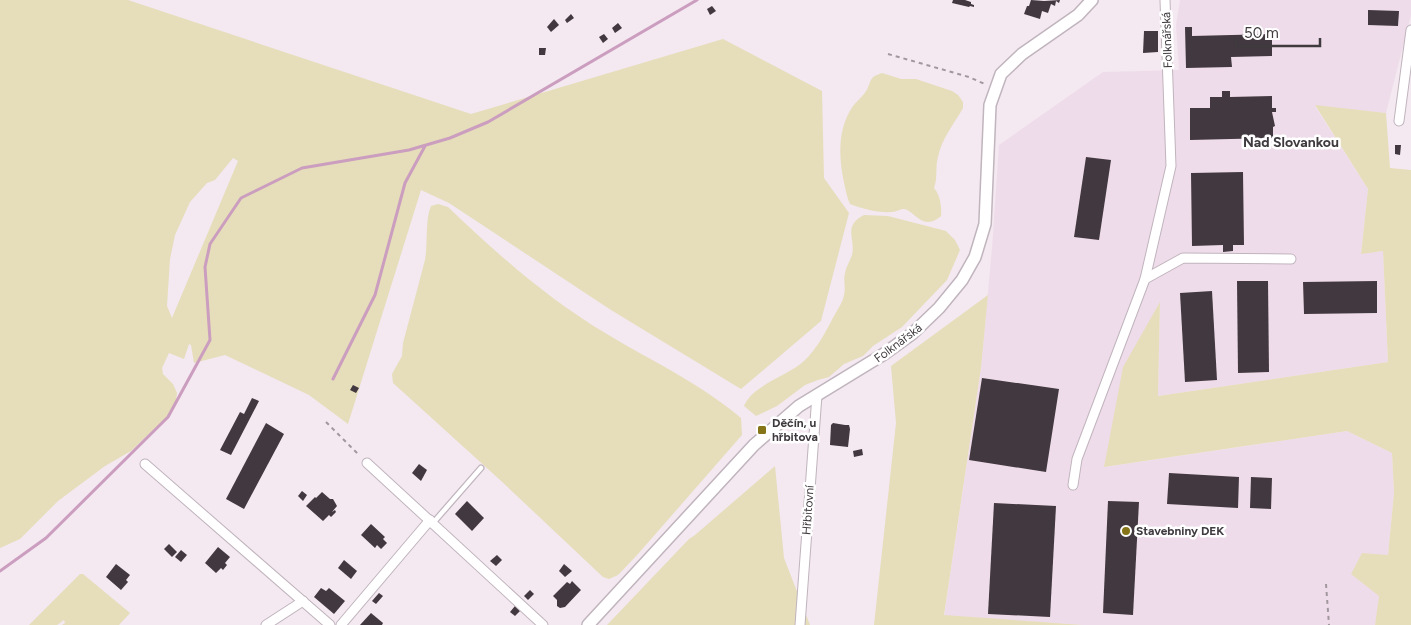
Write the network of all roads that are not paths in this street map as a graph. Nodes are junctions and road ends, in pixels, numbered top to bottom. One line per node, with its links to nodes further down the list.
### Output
1 (1092, 0): 7 (street, Folknářská)
2 (1166, 0): 6 (street, Folknářská)
3 (1411, 30): 4 (street)
4 (1399, 122)
5 (1291, 258): 6 (street)
6 (1145, 279): 11 (street, Folknářská)
7 (817, 395): 18 (street, Folknářská); 19 (street, Hřbitovní)
8 (367, 463): 12 (street)
9 (145, 464): 13 (street)
10 (482, 468): 12 (lane)
11 (1073, 485)
12 (432, 522): 16 (street); 17 (street)
13 (303, 601): 14 (street); 15 (street)
14 (266, 625)
15 (330, 625)
16 (341, 625)
17 (543, 625)
18 (588, 625)
19 (800, 625)

